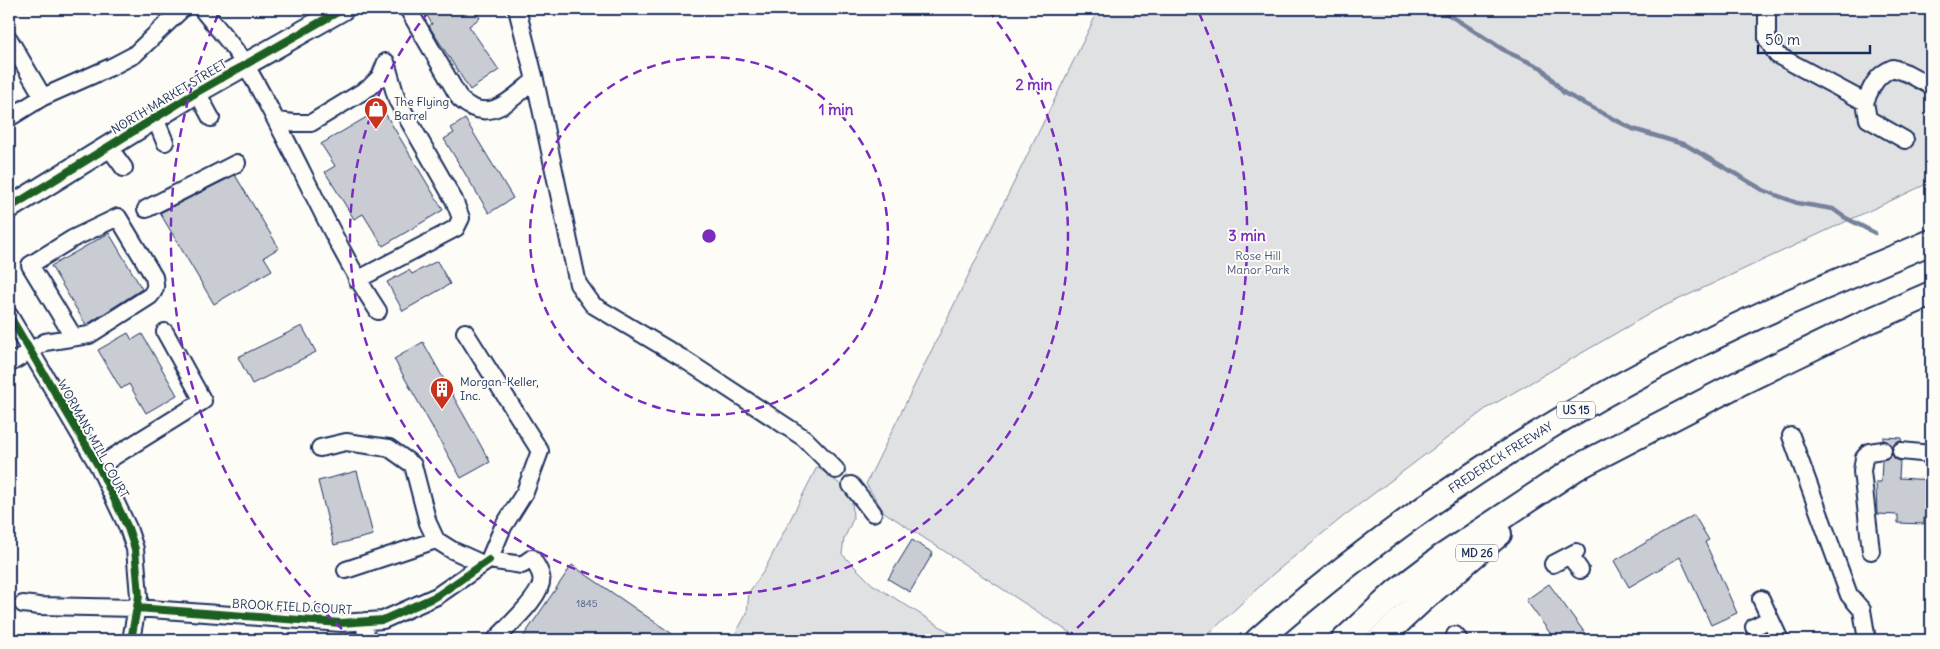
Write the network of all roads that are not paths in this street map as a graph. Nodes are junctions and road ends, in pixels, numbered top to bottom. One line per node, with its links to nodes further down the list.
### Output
1 (182, 9): 12 (street)
2 (202, 9): 8 (street)
3 (343, 9): 8 (main road, NORTH MARKET STREET)
4 (408, 9): 9 (street)
5 (518, 9): 9 (street)
6 (1768, 9): 13 (street)
7 (9, 39): 12 (street)
8 (245, 64): 11 (main road, NORTH MARKET STREET); 17 (street)
9 (535, 80): 42 (street)
10 (1931, 86): 13 (street)
11 (196, 92): 15 (main road, NORTH MARKET STREET); 16 (street)
12 (43, 97): 14 (street)
13 (1865, 102): 18 (street)
14 (9, 118)
15 (155, 118): 19 (street); 20 (main road, NORTH MARKET STREET)
16 (211, 118)
17 (277, 121): 26 (street); 26 (street)
18 (1905, 140)
19 (165, 142)
20 (108, 146): 22 (street); 23 (main road, NORTH MARKET STREET)
21 (237, 163): 24 (street)
22 (124, 168)
23 (9, 208)
24 (146, 209)
25 (1931, 242): 60 (highway, FREDERICK FREEWAY / US 15)
26 (357, 280): 28 (street)
27 (1931, 294): 41 (highway)
28 (378, 311)
29 (9, 315): 33 (street, WORMANS MILL COURT)
30 (165, 332): 40 (street)
31 (465, 332): 47 (street)
32 (73, 336): 32 (street); 33 (street)
33 (30, 350): 34 (street); 40 (street, WORMANS MILL COURT)
34 (9, 364)
35 (1790, 436): 64 (street)
36 (320, 448): 45 (street)
37 (1882, 450): 46 (street)
38 (1901, 451): 39 (street)
39 (1931, 454)
40 (99, 467): 53 (street, WORMANS MILL COURT)
41 (1576, 468): 61 (highway); 62 (highway, MD 26)
42 (836, 470)
43 (851, 485): 44 (street)
44 (873, 513)
45 (436, 540): 47 (street); 49 (street)
46 (1871, 551)
47 (486, 562): 55 (street, BROOK FIELD COURT); 57 (street)
48 (1553, 564): 50 (street)
49 (346, 570)
50 (1580, 570)
51 (1762, 599): 54 (street)
52 (23, 604): 53 (street, BROOK FIELD COURT)
53 (137, 608): 55 (street, BROOK FIELD COURT); 58 (street, WORMANS MILL COURT)
54 (1770, 619): 56 (street); 63 (street)
55 (365, 621): 59 (street)
56 (1754, 627)
57 (497, 638)
58 (131, 640)
59 (366, 640)
60 (1258, 640)
61 (1344, 640)
62 (1379, 640)
63 (1780, 640)
64 (1867, 640)

